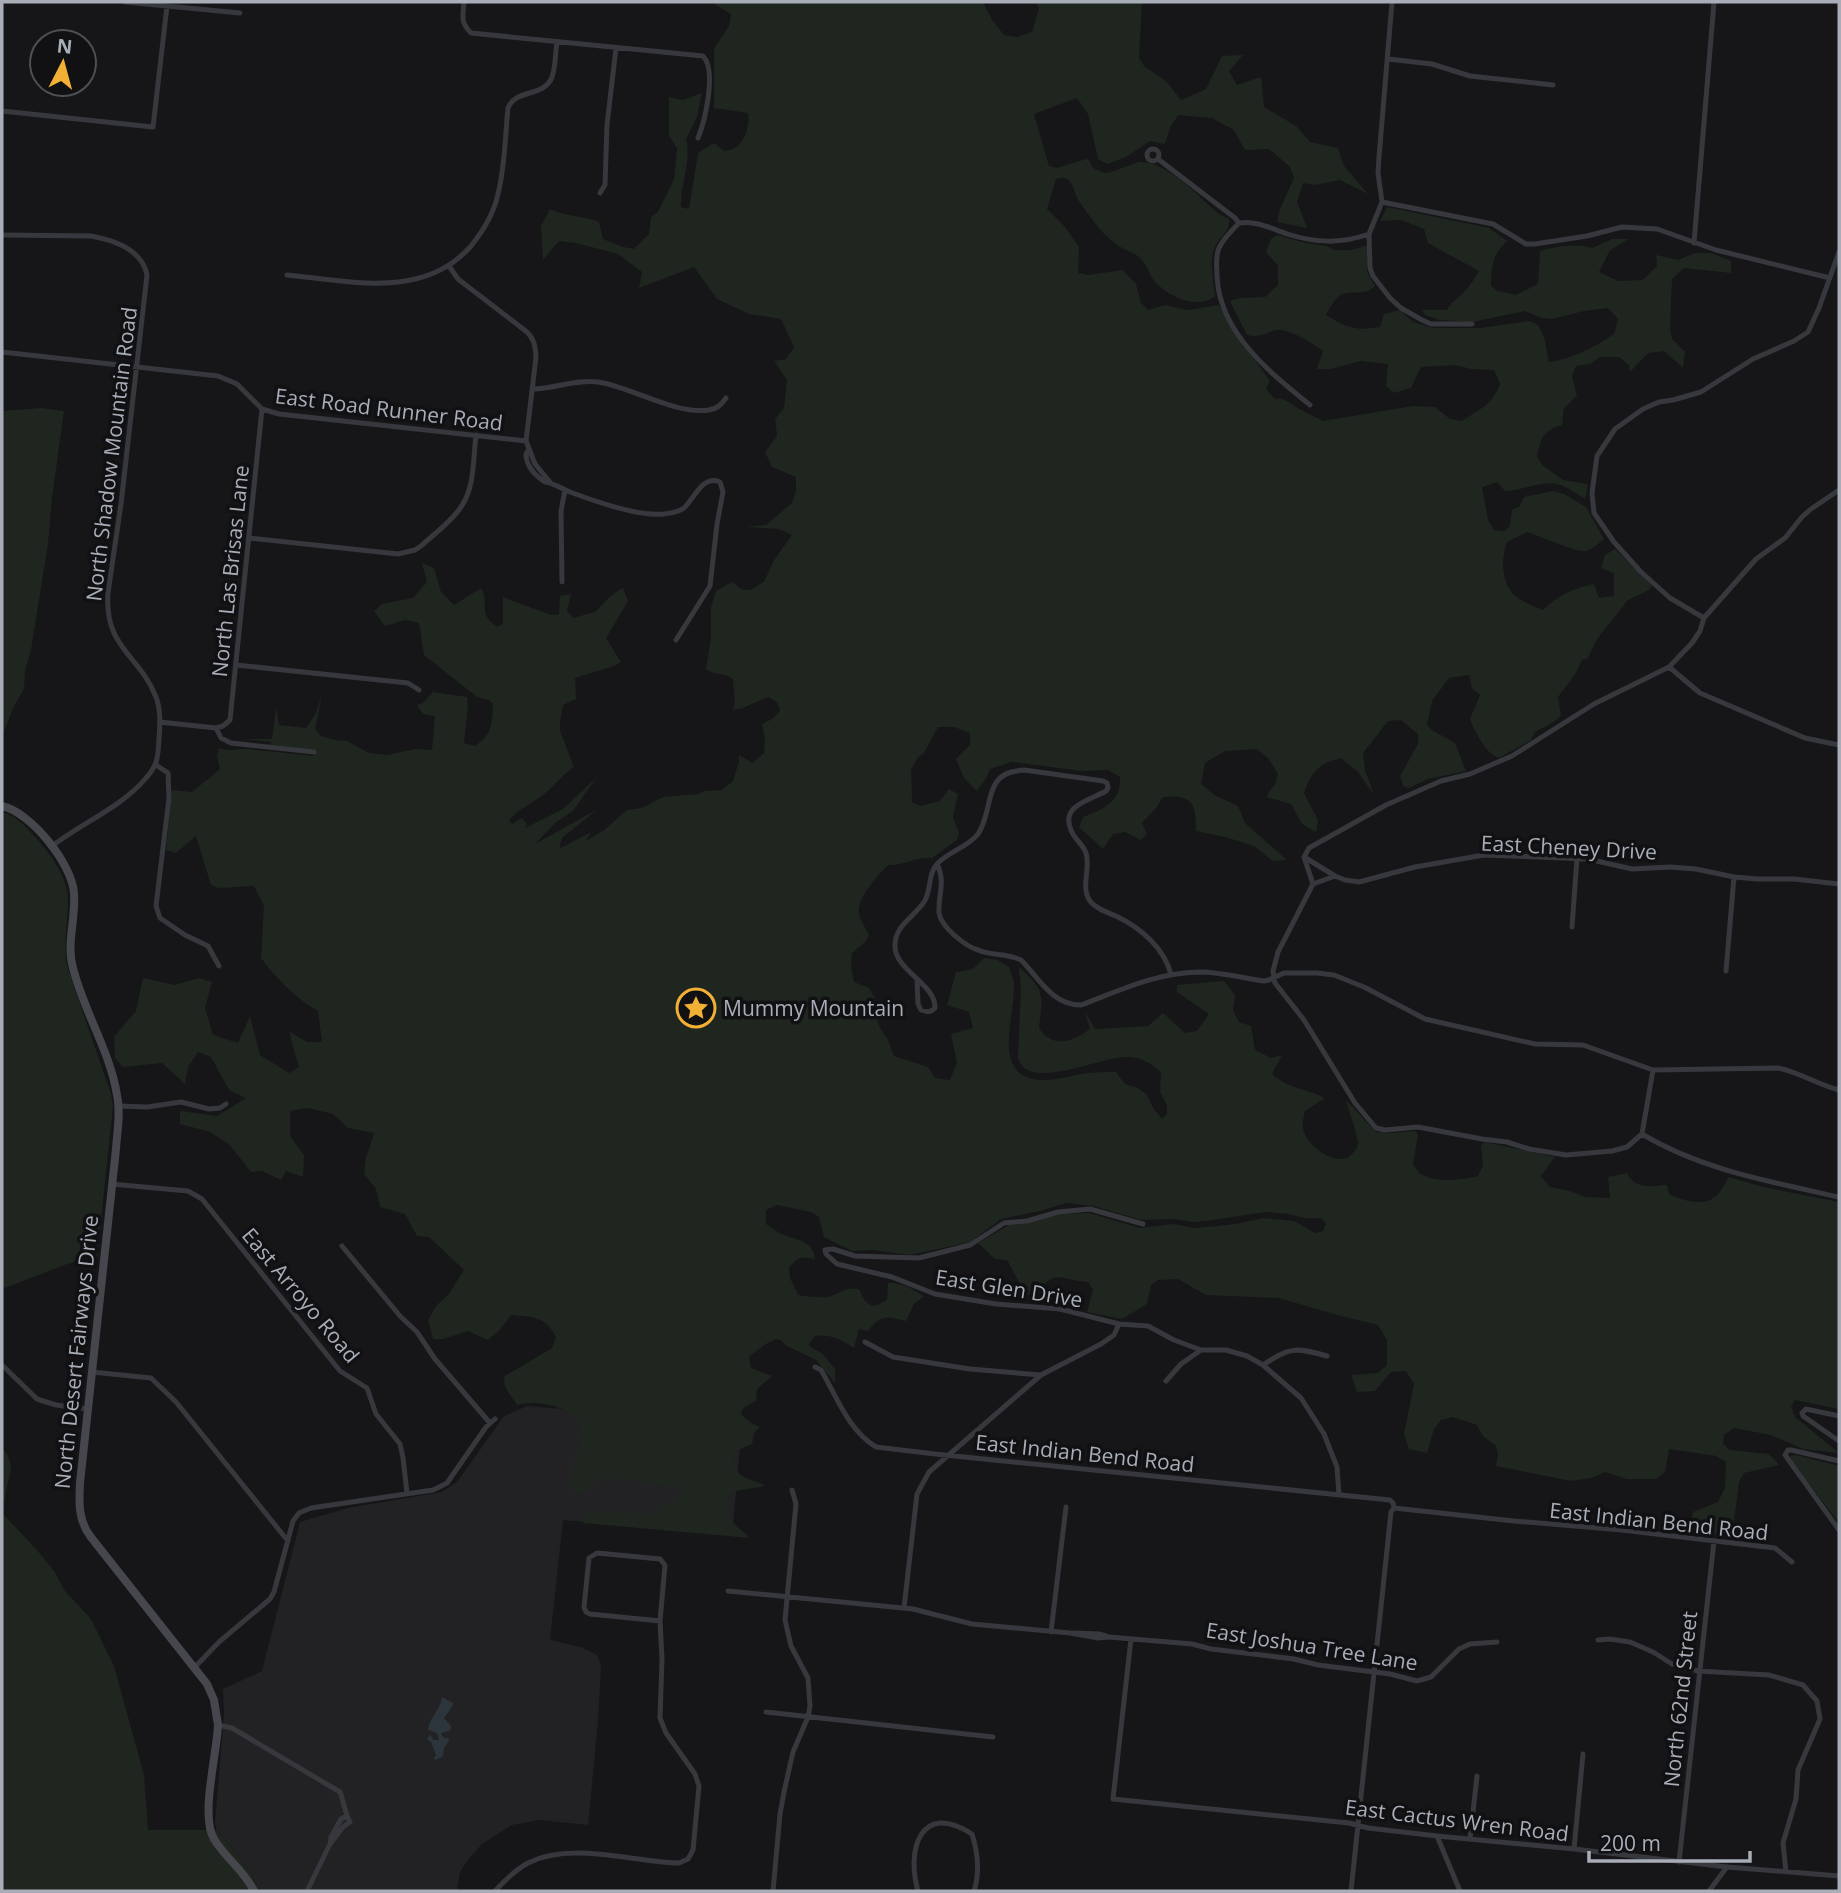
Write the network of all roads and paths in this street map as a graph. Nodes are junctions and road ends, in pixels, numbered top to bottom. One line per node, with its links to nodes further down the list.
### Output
1 (125, 2): 5 (street)
2 (464, 2): 7 (street)
3 (1392, 2): 9 (street)
4 (1714, 2): 19 (street)
5 (167, 6): 6 (street); 11 (street)
6 (240, 13)
7 (556, 43): 8 (street); 21 (street)
8 (617, 48): 12 (street); 14 (street)
9 (1388, 59): 10 (street); 15 (street)
10 (1553, 85)
11 (2, 111)
12 (698, 138)
13 (1158, 159): 16 (street)
14 (600, 192)
15 (1382, 202): 17 (street); 19 (street)
16 (1239, 223): 17 (street); 29 (street)
17 (1369, 234): 24 (street)
18 (2, 235): 26 (street, North Shadow Mountain Road)
19 (1694, 243): 23 (street)
20 (1839, 252): 23 (street)
21 (449, 266): 22 (street); 27 (street)
22 (287, 275)
23 (1830, 278): 37 (street)
24 (1472, 324)
25 (2, 352): 26 (street, East Road Runner Road)
26 (137, 367): 30 (street, East Road Runner Road); 42 (street, North Shadow Mountain Road)
27 (533, 389): 28 (street); 32 (street)
28 (726, 398)
29 (1310, 405)
30 (262, 409): 31 (street, East Road Runner Road); 35 (street, North Las Brisas Lane)
31 (476, 435): 32 (street, East Road Runner Road); 35 (street)
32 (526, 441): 33 (street, East Road Runner Road)
33 (565, 490): 36 (street); 38 (street, East Road Runner Road)
34 (1839, 490): 37 (street)
35 (249, 538): 39 (street, North Las Brisas Lane)
36 (562, 582)
37 (1704, 618): 40 (street)
38 (676, 640)
39 (236, 665): 41 (street); 43 (street, North Las Brisas Lane)
40 (1669, 667): 44 (street); 49 (street)
41 (419, 690)
42 (160, 722): 43 (street); 46 (street, North Shadow Mountain Road)
43 (216, 728): 45 (street)
44 (1839, 744)
45 (314, 752)
46 (156, 765): 48 (street); 57 (street)
47 (2, 806): 48 (street, North Desert Fairways Drive)
48 (51, 847): 65 (street, North Desert Fairways Drive)
49 (1304, 857): 52 (street, East Cheney Drive); 54 (street)
50 (1577, 859): 52 (street, East Cheney Drive); 53 (street, East Cheney Drive); 56 (street)
51 (937, 864): 59 (street); 59 (street); 61 (street)
52 (1335, 876): 54 (street)
53 (1734, 877): 55 (street, East Cheney Drive); 58 (street)
54 (1313, 884): 60 (street)
55 (1839, 884)
56 (1572, 927)
57 (219, 966)
58 (1726, 971)
59 (1171, 975): 60 (street)
60 (1273, 978): 62 (street); 66 (street)
61 (917, 980): 61 (street)
62 (1653, 1070): 63 (street); 66 (street)
63 (1839, 1090)
64 (226, 1104): 65 (street)
65 (119, 1106): 67 (street, North Desert Fairways Drive)
66 (1642, 1134): 68 (street)
67 (111, 1184): 78 (street, North Desert Fairways Drive); 87 (street, East Arroyo Road)
68 (1839, 1197)
69 (1143, 1224): 71 (street, East Glen Drive)
70 (342, 1246): 87 (street)
71 (1119, 1324): 73 (street, East Glen Drive); 79 (street)
72 (865, 1342): 79 (street)
73 (1200, 1350): 76 (street, East Glen Drive); 80 (street)
74 (1326, 1356): 76 (street)
75 (2, 1365): 81 (street)
76 (1263, 1365): 88 (street, East Glen Drive)
77 (815, 1367): 84 (street, East Indian Bend Road)
78 (92, 1372): 81 (street, North Desert Fairways Drive); 92 (street)
79 (1041, 1375): 84 (street)
80 (1166, 1381)
81 (88, 1409): 103 (street, North Desert Fairways Drive)
82 (1839, 1416): 83 (street)
83 (1839, 1441)
84 (948, 1455): 88 (street, East Indian Bend Road); 97 (street)
85 (1839, 1461): 91 (street)
86 (792, 1490): 96 (street)
87 (407, 1493): 92 (street)
88 (1339, 1495): 89 (street, East Indian Bend Road)
89 (1393, 1505): 93 (street, East Indian Bend Road); 105 (street)
90 (1066, 1507): 99 (street)
91 (1839, 1530)
92 (288, 1541): 103 (street)
93 (1714, 1541): 94 (street, East Indian Bend Road); 104 (street, North 62nd Street)
94 (1792, 1562)
95 (728, 1591): 96 (street, East Joshua Tree Lane)
96 (787, 1597): 97 (street, East Joshua Tree Lane); 107 (street)
97 (904, 1608): 99 (street, East Joshua Tree Lane)
98 (660, 1621): 98 (street); 123 (street)
99 (1051, 1632): 100 (street, East Joshua Tree Lane)
100 (1131, 1639): 105 (street, East Joshua Tree Lane); 112 (street, East Cactus Wren Road)
101 (1598, 1640): 104 (street)
102 (1497, 1642): 105 (street, East Joshua Tree Lane)
103 (195, 1667): 108 (street, North Desert Fairways Drive)
104 (1699, 1671): 116 (street, North 62nd Street); 118 (street)
105 (1374, 1672): 112 (street)
106 (766, 1712): 107 (street)
107 (808, 1717): 109 (street); 124 (street)
108 (218, 1725): 121 (street, North Desert Fairways Drive); 122 (street)
109 (993, 1737)
110 (1583, 1755): 115 (street)
111 (1477, 1776): 114 (street)
112 (1357, 1825): 113 (street, East Cactus Wren Road); 127 (street)
113 (1437, 1836): 114 (street, East Cactus Wren Road); 128 (street)
114 (1470, 1839): 115 (street, East Cactus Wren Road)
115 (1574, 1849): 116 (street, East Cactus Wren Road)
116 (1679, 1862): 117 (street, East Cactus Wren Road)
117 (1727, 1867): 118 (street, East Cactus Wren Road); 129 (street)
118 (1786, 1872): 119 (street, East Cactus Wren Road)
119 (1837, 1876): 120 (street)
120 (1839, 1884)
121 (254, 1891)
122 (307, 1891)
123 (495, 1891)
124 (774, 1891)
125 (918, 1891): 126 (street)
126 (974, 1891)
127 (1351, 1891)
128 (1460, 1891)
129 (1709, 1891)

